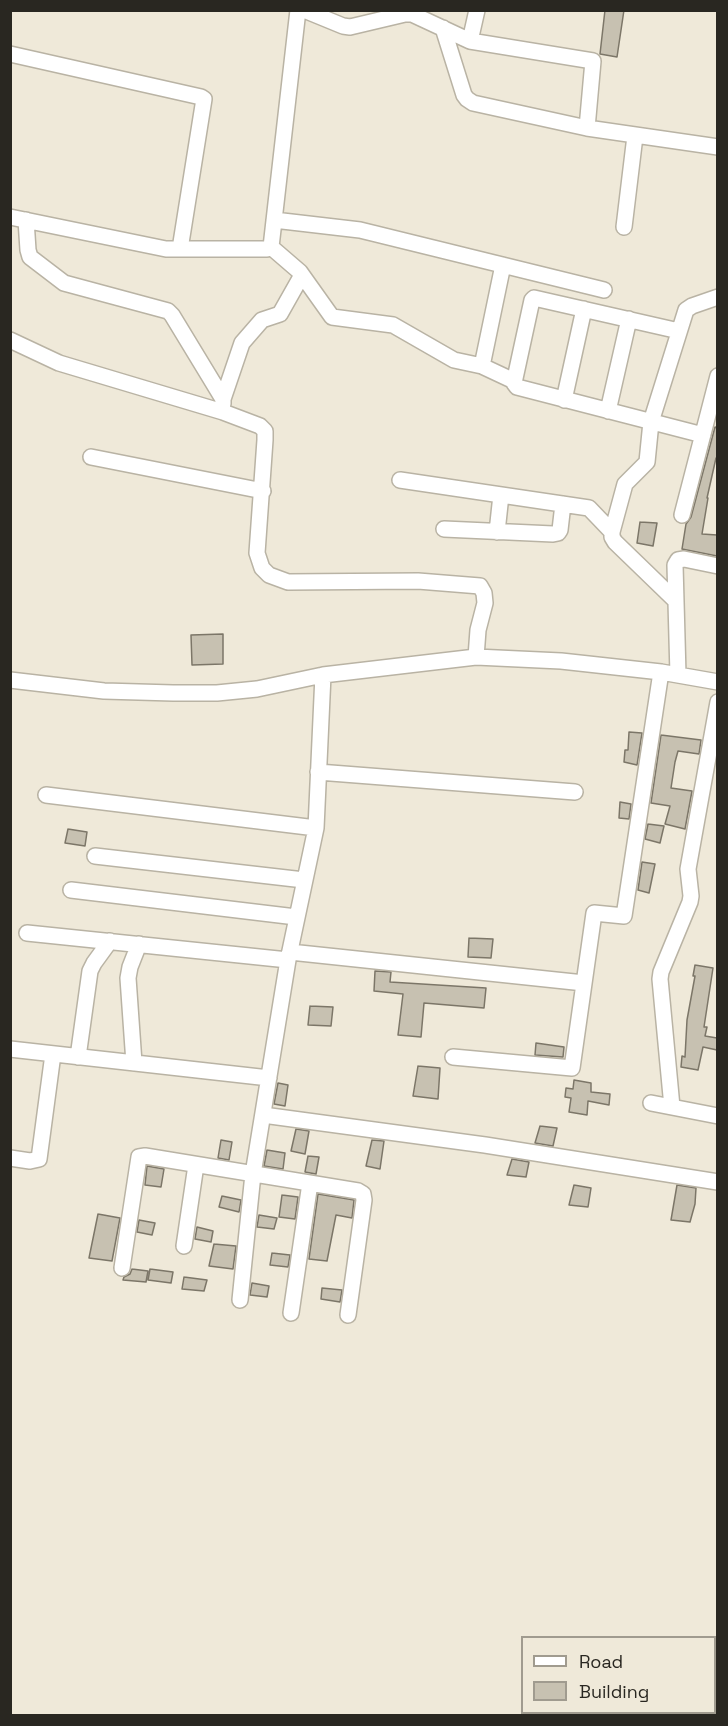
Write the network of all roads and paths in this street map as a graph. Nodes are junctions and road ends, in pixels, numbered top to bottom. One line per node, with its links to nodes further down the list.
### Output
1 (298, 10): 12 (street)
2 (304, 10): 4 (street)
3 (477, 10): 6 (street)
4 (405, 12): 5 (street)
5 (443, 28): 6 (street); 8 (street)
6 (470, 41): 8 (street)
7 (10, 54): 15 (street)
8 (587, 128): 9 (street)
9 (635, 136): 10 (street); 13 (street)
10 (717, 147)
11 (18, 219): 15 (street); 28 (street)
12 (274, 220): 14 (street); 16 (street)
13 (624, 227)
14 (271, 247): 15 (street); 17 (street)
15 (180, 249)
16 (503, 266): 18 (street); 24 (street)
17 (302, 275): 24 (street); 28 (street)
18 (604, 290)
19 (717, 297): 22 (street)
20 (584, 309): 21 (street); 26 (street); 27 (street)
21 (629, 319): 22 (street); 29 (street)
22 (679, 331): 30 (street)
23 (10, 339): 28 (street)
24 (482, 366): 26 (street)
25 (717, 376): 31 (street)
26 (514, 381): 27 (street)
27 (564, 400): 29 (street)
28 (223, 406): 34 (street)
29 (608, 411): 30 (street)
30 (651, 422): 31 (street); 40 (street)
31 (702, 435): 37 (street)
32 (91, 457): 34 (street)
33 (400, 480): 35 (street)
34 (262, 491): 43 (street)
35 (501, 495): 36 (street); 39 (street)
36 (563, 504): 39 (street); 40 (street)
37 (682, 515)
38 (444, 529): 39 (street)
39 (496, 532)
40 (612, 532): 42 (street)
41 (717, 566): 42 (street)
42 (676, 601): 46 (street)
43 (476, 657): 44 (street); 45 (street)
44 (661, 672): 46 (street); 62 (street)
45 (322, 675): 47 (street); 50 (street)
46 (678, 675): 48 (street)
47 (10, 680)
48 (717, 682)
49 (717, 702): 70 (street)
50 (318, 772): 51 (street); 53 (street)
51 (575, 792)
52 (46, 795): 53 (street)
53 (316, 828): 55 (street)
54 (95, 856): 55 (street)
55 (304, 880): 57 (street)
56 (71, 890): 57 (street)
57 (296, 917): 61 (street)
58 (27, 933): 59 (street)
59 (110, 941): 60 (street); 65 (street)
60 (139, 944): 61 (street); 67 (street)
61 (289, 956): 62 (street); 68 (street)
62 (584, 983): 66 (street)
63 (10, 1049): 64 (street)
64 (53, 1054): 65 (street); 73 (street)
65 (78, 1057): 67 (street)
66 (453, 1057)
67 (134, 1063): 68 (street)
68 (269, 1078): 71 (street)
69 (651, 1103): 70 (street)
70 (672, 1107): 72 (street)
71 (263, 1115): 75 (street); 76 (street)
72 (717, 1116)
73 (10, 1158)
74 (196, 1165): 75 (street); 78 (street); 79 (street)
75 (253, 1173): 77 (street); 80 (street)
76 (717, 1182)
77 (310, 1183): 81 (street); 82 (street)
78 (184, 1246)
79 (122, 1268)
80 (240, 1300)
81 (291, 1313)
82 (348, 1315)

